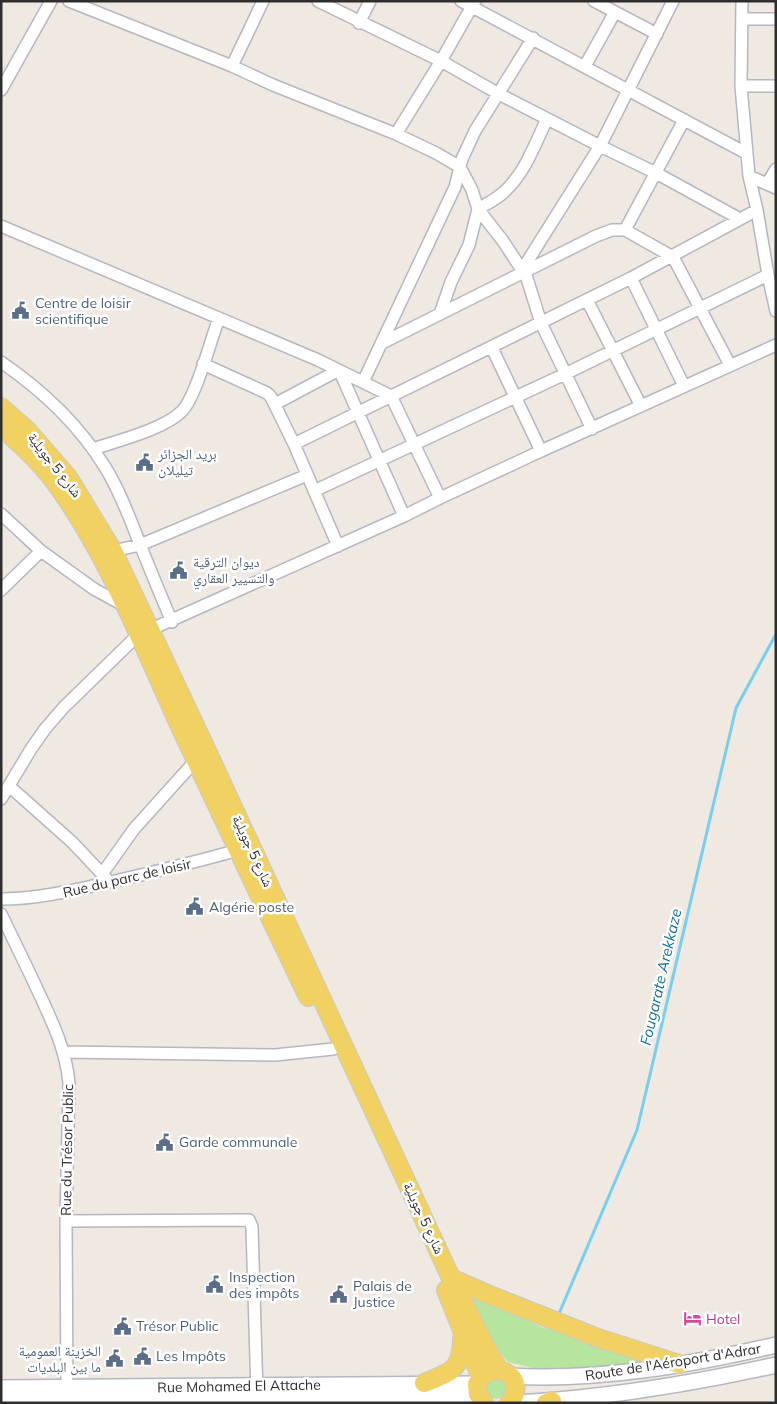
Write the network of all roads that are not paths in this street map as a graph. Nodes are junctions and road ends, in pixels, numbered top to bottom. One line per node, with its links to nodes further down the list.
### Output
1 (51, 1): 23 (street)
2 (70, 1): 18 (street)
3 (263, 1): 18 (street)
4 (318, 1): 14 (street)
5 (370, 1): 14 (street)
6 (461, 1): 10 (street)
7 (594, 1): 11 (street)
8 (673, 1): 15 (street)
9 (742, 1): 12 (street)
10 (473, 4): 16 (street); 17 (street)
11 (609, 7): 15 (street); 19 (street)
12 (742, 19): 13 (street); 20 (street)
13 (776, 19)
14 (359, 23): 17 (street)
15 (657, 34): 22 (street)
16 (532, 38): 19 (street); 24 (street)
17 (442, 61): 24 (street); 27 (street)
18 (232, 66): 27 (street)
19 (585, 66): 22 (street)
20 (741, 86): 21 (street); 29 (street)
21 (776, 86)
22 (628, 89): 26 (street); 28 (street)
23 (1, 90)
24 (499, 94): 25 (street); 30 (street)
25 (547, 119): 28 (street); 35 (street)
26 (684, 120): 29 (street); 32 (street)
27 (396, 134): 30 (street)
28 (600, 146): 32 (street); 41 (street)
29 (746, 153): 33 (street)
30 (460, 167): 35 (street); 51 (street)
31 (776, 169): 34 (street)
32 (656, 173): 37 (street); 39 (street)
33 (749, 176): 34 (street); 36 (street)
34 (771, 186)
35 (478, 210): 41 (street); 47 (street)
36 (757, 210): 37 (street); 42 (street)
37 (740, 218): 40 (street)
38 (1, 226): 48 (street)
39 (625, 230): 40 (street); 41 (street)
40 (674, 257): 43 (street); 45 (street)
41 (524, 271): 47 (street); 49 (street)
42 (768, 276): 45 (street); 46 (street)
43 (632, 278): 44 (street); 50 (street)
44 (587, 300): 49 (street); 54 (street)
45 (700, 308): 50 (street); 57 (street)
46 (776, 311)
47 (440, 314): 51 (street)
48 (219, 318): 56 (street); 58 (street)
49 (541, 323): 53 (street); 59 (street)
50 (656, 329): 54 (street); 61 (street)
51 (382, 342): 60 (street)
52 (776, 345): 57 (street)
53 (492, 348): 62 (street); 63 (street)
54 (612, 351): 59 (street); 65 (street)
55 (1, 362): 72 (street)
56 (203, 364): 64 (street); 72 (street)
57 (730, 365): 61 (street)
58 (339, 371): 60 (street); 64 (street); 67 (street)
59 (565, 374): 63 (street); 69 (street)
60 (363, 382): 62 (street)
61 (684, 386): 65 (street)
62 (391, 396): 67 (street); 71 (street)
63 (516, 397): 71 (street); 73 (street)
64 (275, 404): 70 (street)
65 (641, 406): 69 (street)
66 (1, 407): 83 (main road, شارع 5 جويلية)
67 (358, 411): 70 (street); 74 (street)
68 (1, 427): 85 (main road, شارع 5 جويلية)
69 (592, 429): 73 (street)
70 (294, 444): 75 (street)
71 (415, 444): 74 (street); 77 (street)
72 (93, 449): 80 (street)
73 (541, 451): 77 (street)
74 (379, 462): 76 (street); 79 (street)
75 (307, 474): 76 (street); 80 (street)
76 (314, 491): 81 (street)
77 (440, 498): 79 (street)
78 (1, 514): 82 (street)
79 (404, 516): 81 (street)
80 (140, 545): 83 (street); 86 (street)
81 (338, 546): 86 (street)
82 (41, 551): 84 (street); 85 (street)
83 (113, 551): 87 (main road, شارع 5 جويلية)
84 (1, 590)
85 (125, 606): 87 (main road, شارع 5 جويلية)
86 (172, 622): 87 (street)
87 (144, 633): 88 (main road, شارع 5 جويلية); 89 (street); 91 (main road, شارع 5 جويلية)
88 (196, 760): 91 (main road, شارع 5 جويلية); 92 (street)
89 (9, 786): 90 (street); 92 (street)
90 (1, 799)
91 (244, 847): 92 (street, Rue du parc de loisir); 95 (main road, شارع 5 جويلية); 97 (main road, شارع 5 جويلية)
92 (106, 878): 93 (street, Rue du parc de loisir)
93 (1, 899)
94 (1, 914): 96 (street, Rue du Trésor Public)
95 (333, 1049): 96 (street); 97 (main road, شارع 5 جويلية)
96 (64, 1052): 98 (street, Rue du Trésor Public)
97 (366, 1107): 99 (main road, شارع 5 جويلية); 100 (main road, شارع 5 جويلية)
98 (66, 1221): 109 (street); 111 (street, Rue du Trésor Public)
99 (452, 1278): 103 (main road); 106 (main road, شارع 5 جويلية)
100 (462, 1332): 108 (main road, شارع 5 جويلية); 113 (main road)
101 (776, 1345): 102 (street, Route de l'Aéroport d'Adrar)
102 (742, 1353): 103 (street, Route de l'Aéroport d'Adrar); 105 (street)
103 (679, 1364): 106 (street, Route de l'Aéroport d'Adrar); 107 (street)
104 (776, 1365): 105 (street, Route de l'Aéroport d'Adrar)
105 (746, 1372): 107 (street, Route de l'Aéroport d'Adrar)
106 (505, 1373): 108 (main road); 115 (main road, شارع 5 جويلية)
107 (683, 1382): 116 (street, Route de l'Aéroport d'Adrar)
108 (481, 1391): 113 (street, Rue Mohamed El Attache)
109 (257, 1393): 111 (street, Rue Mohamed El Attache); 112 (street, Rue Mohamed El Attache)
110 (2, 1394): 111 (street, Rue Mohamed El Attache)
111 (66, 1394)
112 (314, 1395): 113 (street, Rue Mohamed El Attache); 114 (street, Rue Mohamed El Attache)
113 (418, 1395): 114 (street, Rue Mohamed El Attache)
114 (368, 1400)
115 (514, 1401): 116 (street, Route de l'Aéroport d'Adrar)
116 (549, 1402)

